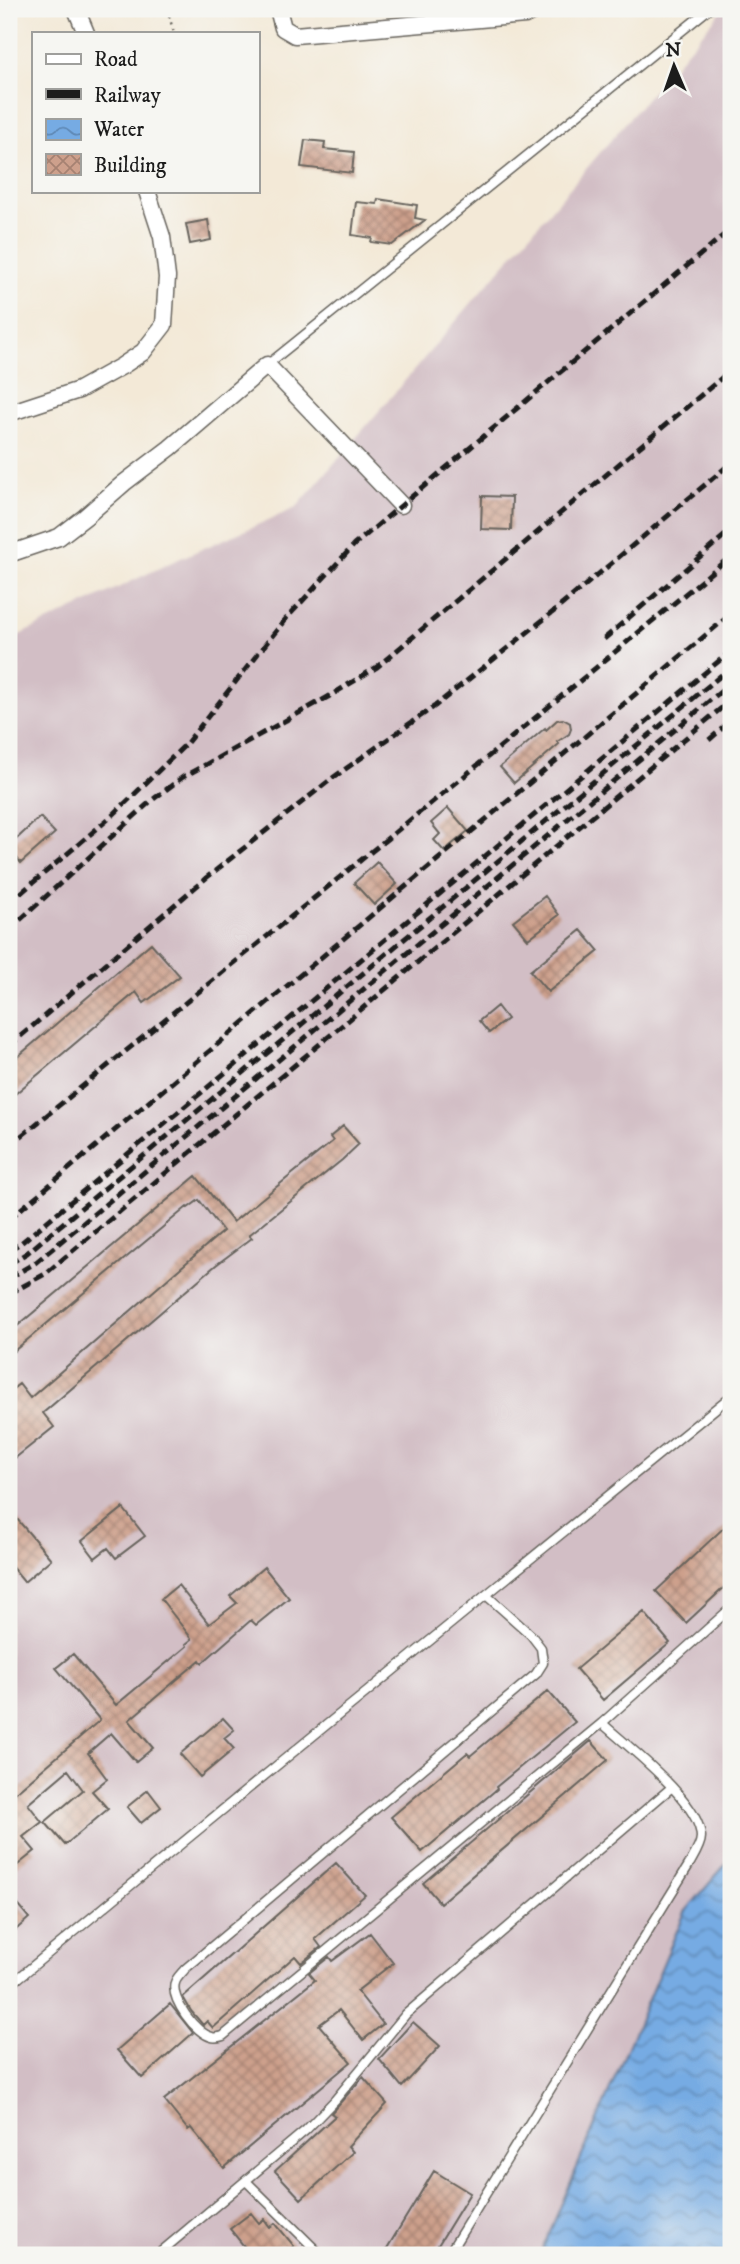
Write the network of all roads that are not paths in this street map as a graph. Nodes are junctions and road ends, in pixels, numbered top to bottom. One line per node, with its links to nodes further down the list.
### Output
1 (76, 9): 6 (street)
2 (278, 9): 5 (street)
3 (537, 9): 5 (street)
4 (709, 9): 8 (lane)
5 (395, 17)
6 (86, 32)
7 (147, 192): 9 (street)
8 (267, 365): 10 (street); 11 (street)
9 (9, 413)
10 (401, 505)
11 (9, 554)
12 (731, 1396): 13 (lane)
13 (486, 1595): 15 (lane); 17 (lane)
14 (731, 1608): 15 (lane)
15 (602, 1723): 16 (lane)
16 (672, 1787): 18 (lane); 21 (lane)
17 (9, 1986)
18 (246, 2181): 19 (lane); 20 (lane)
19 (157, 2255)
20 (321, 2255)
21 (448, 2255)

